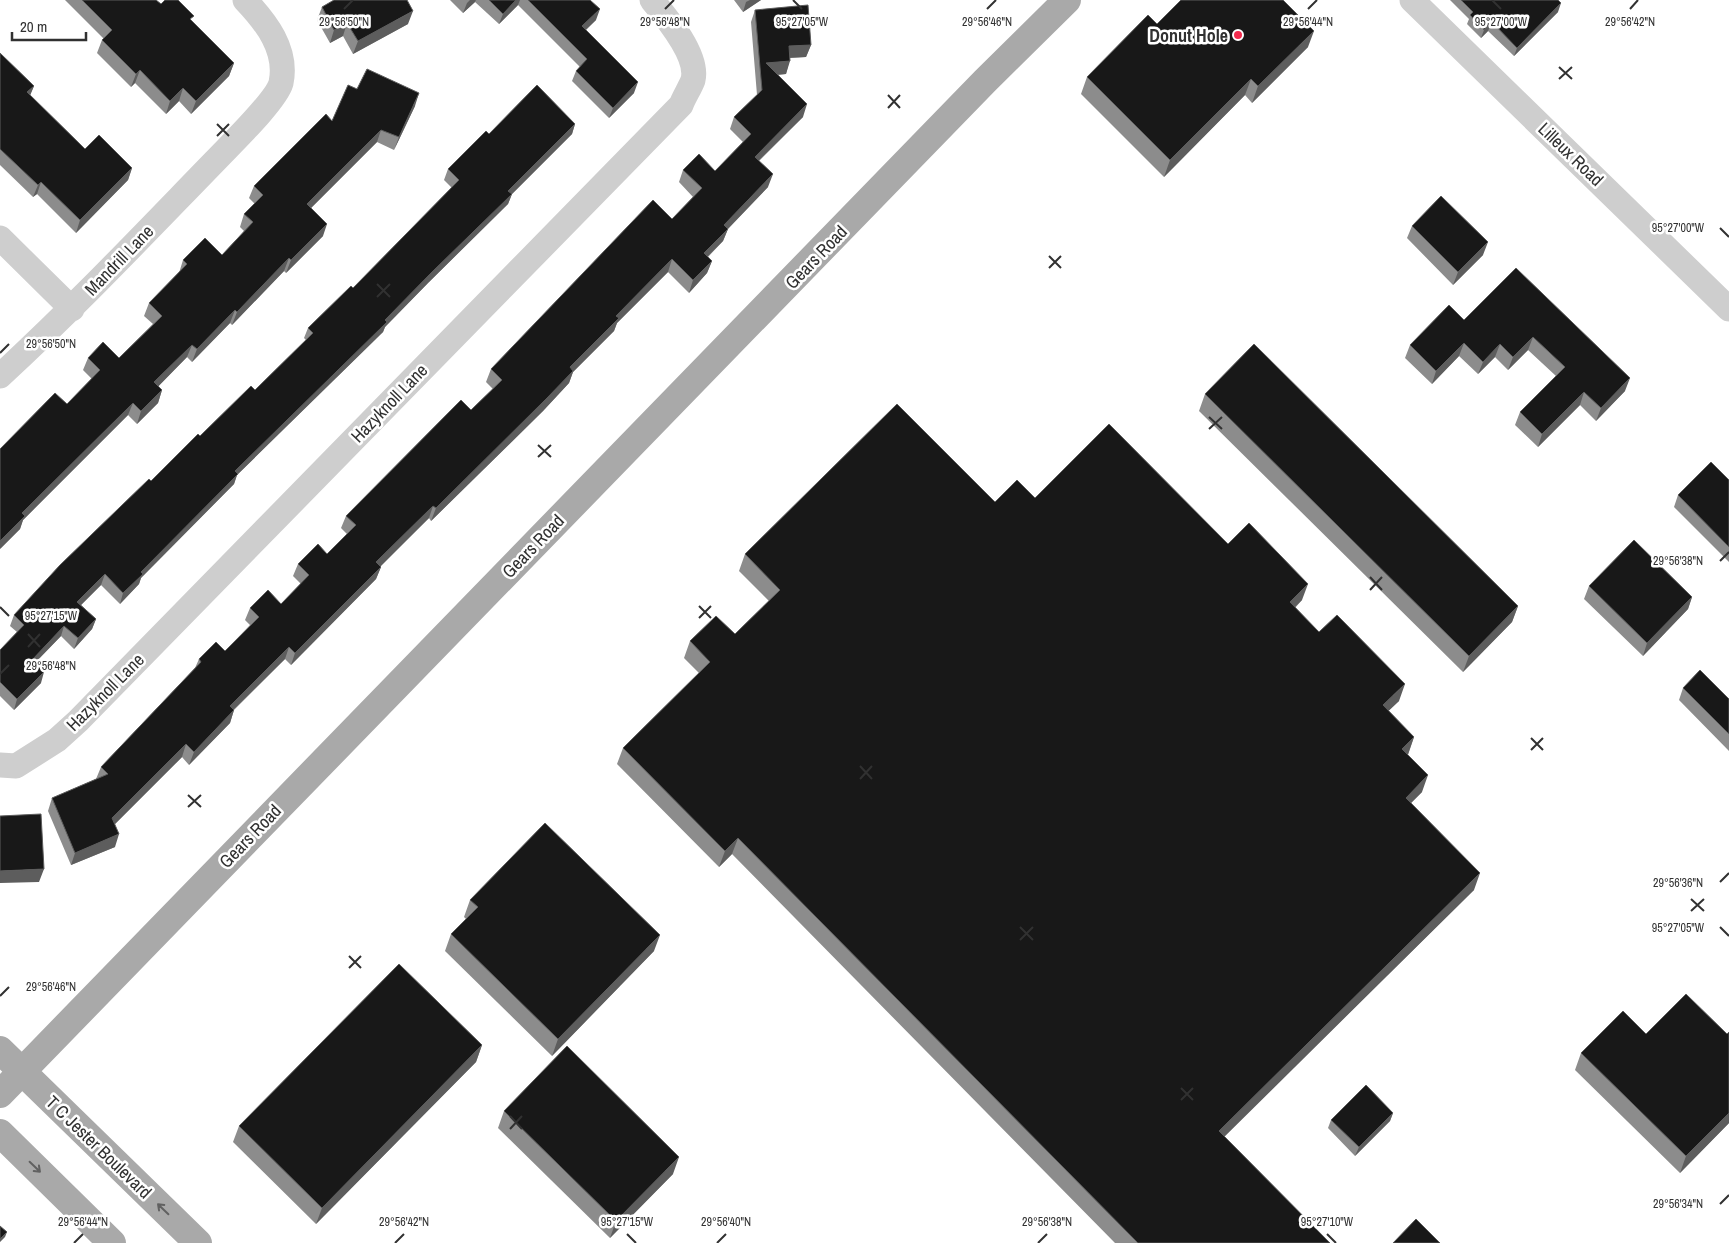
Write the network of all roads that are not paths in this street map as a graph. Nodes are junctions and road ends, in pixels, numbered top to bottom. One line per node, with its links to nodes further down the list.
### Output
1 (245, 0): 6 (street, Mandrill Lane)
2 (652, 0): 9 (street, Hazyknoll Lane)
3 (1068, 0): 11 (main road, Gears Road)
4 (1412, 0): 7 (street, Lilleux Road)
5 (0, 238): 6 (street)
6 (72, 309): 8 (street, Mandrill Lane)
7 (1729, 309)
8 (0, 376)
9 (0, 765)
10 (0, 1050): 11 (main road, T C Jester Boulevard)
11 (22, 1072): 12 (main road, Gears Road); 15 (main road, T C Jester Boulevard, one-way to 11)
12 (0, 1094)
13 (0, 1133): 14 (main road, one-way to 14)
14 (112, 1243)
15 (198, 1243)

